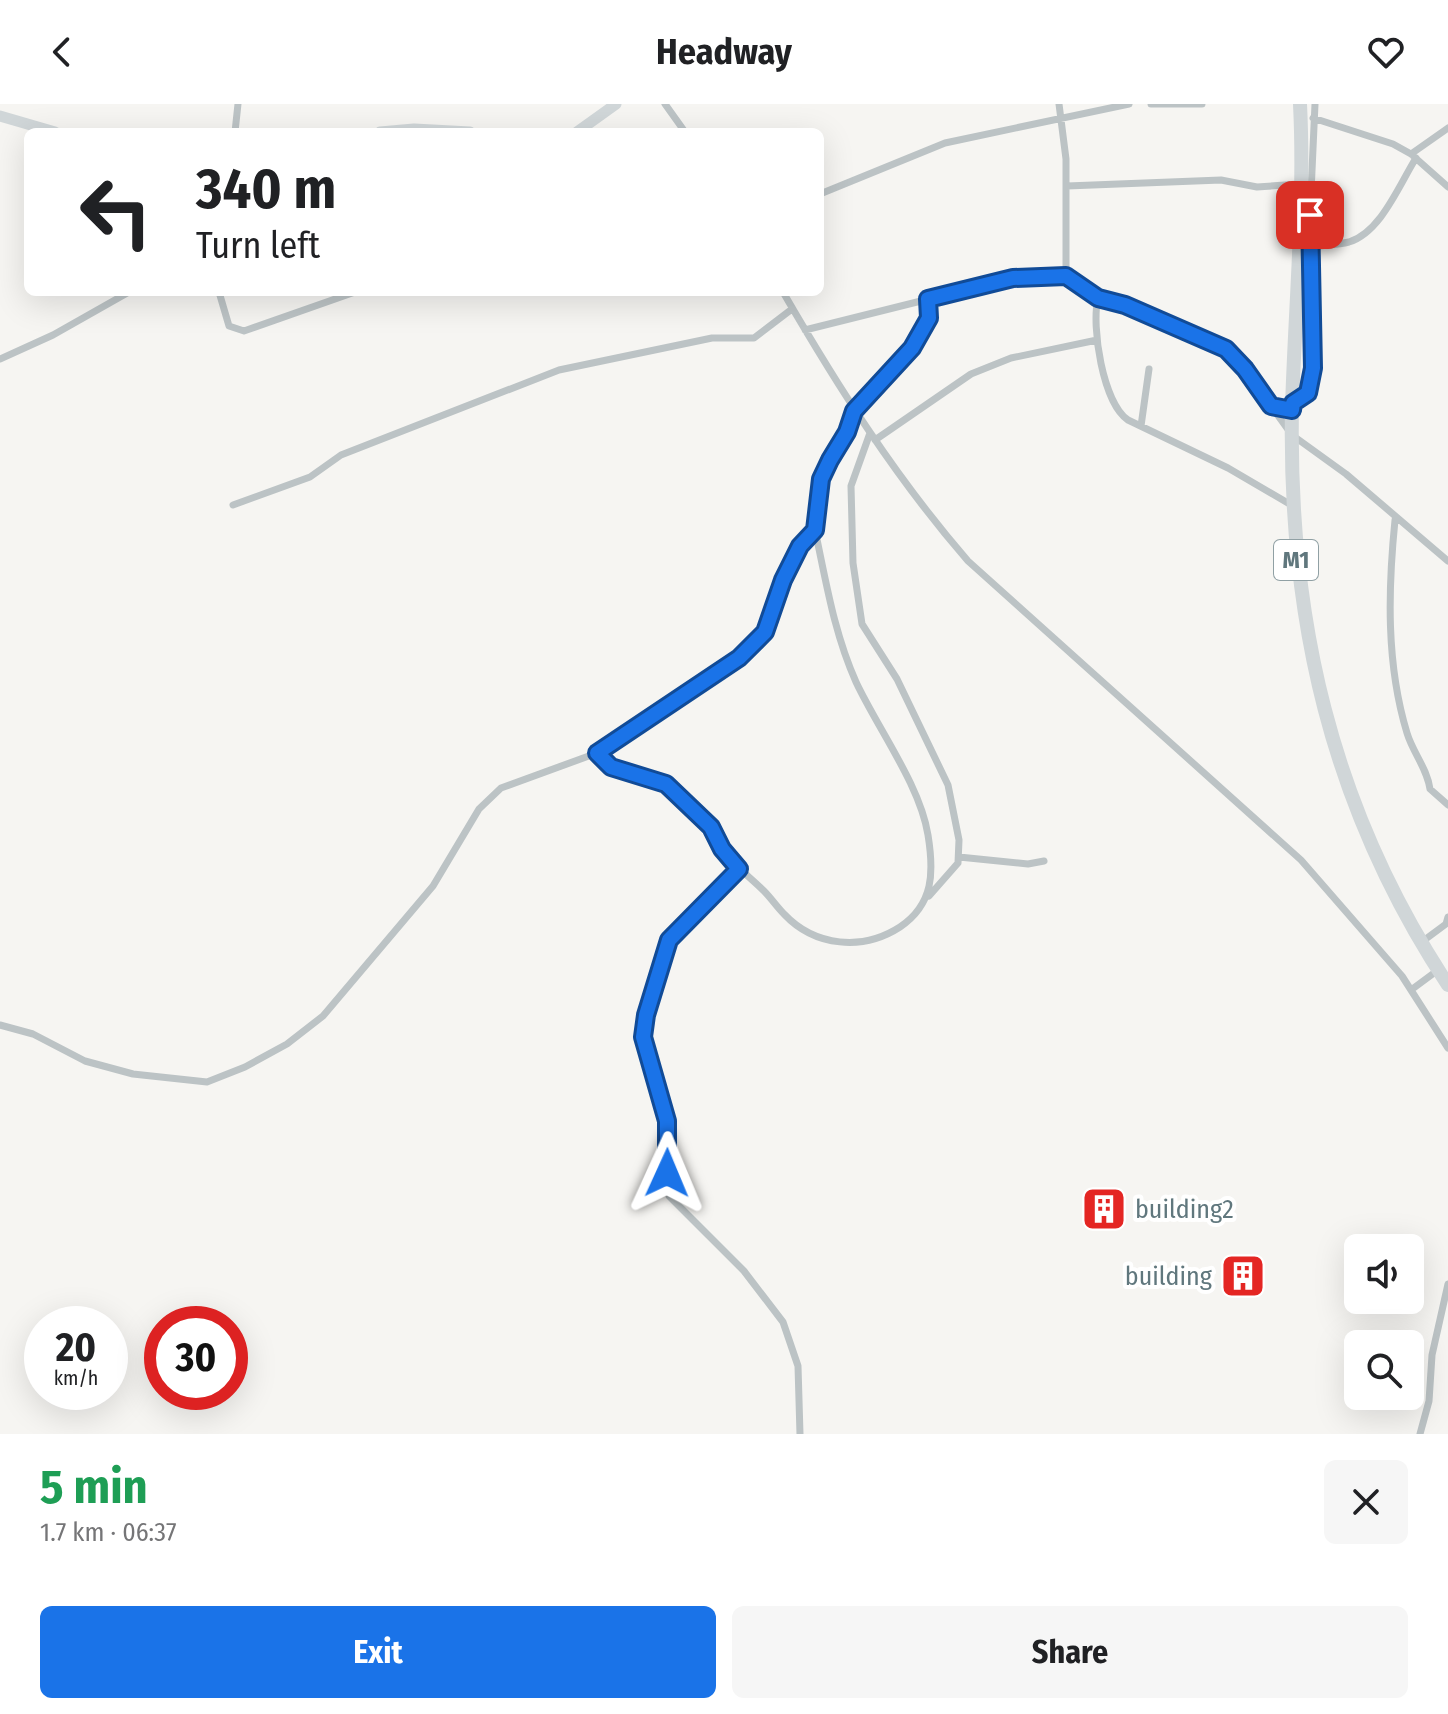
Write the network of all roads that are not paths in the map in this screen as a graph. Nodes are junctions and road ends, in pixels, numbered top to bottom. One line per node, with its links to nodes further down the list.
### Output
1 (238, 104): 14 (street)
2 (616, 104): 15 (street)
3 (665, 104): 16 (street)
4 (1059, 104): 11 (street)
5 (1129, 104): 11 (street)
6 (1151, 104): 7 (street)
7 (1202, 104)
8 (1315, 104): 12 (street)
9 (1300, 108): 12 (street); 19 (highway, M1)
10 (0, 116): 13 (street)
11 (1061, 118): 20 (street); 22 (street)
12 (1316, 119): 18 (street); 23 (street)
13 (41, 128)
14 (235, 128)
15 (583, 128)
16 (682, 128)
17 (1448, 128): 18 (street)
18 (1414, 156): 21 (street); 23 (street)
19 (1299, 184): 20 (street); 37 (highway, M1)
20 (1067, 186): 24 (street)
21 (1448, 187)
22 (824, 192)
23 (1311, 247): 37 (street)
24 (1066, 276): 29 (street); 30 (street)
25 (122, 296): 34 (street)
26 (220, 296): 27 (street)
27 (344, 296)
28 (785, 296): 31 (street)
29 (1098, 298): 33 (street); 36 (street)
30 (928, 299): 32 (street); 38 (street)
31 (792, 309): 32 (street); 44 (street)
32 (805, 330): 38 (street)
33 (1097, 340): 39 (street); 41 (street)
34 (0, 359)
35 (1149, 369): 39 (street)
36 (1271, 406): 37 (street); 40 (street)
37 (1292, 406): 40 (highway, M1)
38 (854, 411): 41 (street); 47 (street)
39 (1141, 426): 43 (street)
40 (1292, 435): 42 (highway, M1); 46 (street)
41 (872, 436): 51 (street); 59 (street)
42 (1293, 480): 43 (street); 45 (highway, M1)
43 (1275, 494): 45 (street)
44 (233, 505)
45 (1294, 506): 56 (highway, M1)
46 (1395, 520): 48 (street); 50 (street)
47 (815, 530): 49 (street); 54 (street)
48 (1448, 561)
49 (597, 753): 53 (street); 60 (street)
50 (1448, 805)
51 (959, 857): 52 (street); 54 (street)
52 (1044, 861)
53 (739, 869): 54 (street); 63 (street)
54 (928, 898)
55 (1447, 923): 56 (street)
56 (1423, 941): 57 (highway, M1)
57 (1438, 970): 58 (highway, M1); 59 (street)
58 (1448, 985)
59 (1411, 990): 61 (street)
60 (0, 1025)
61 (1448, 1048)
62 (1448, 1284): 64 (street)
63 (800, 1434)
64 (1420, 1434)

